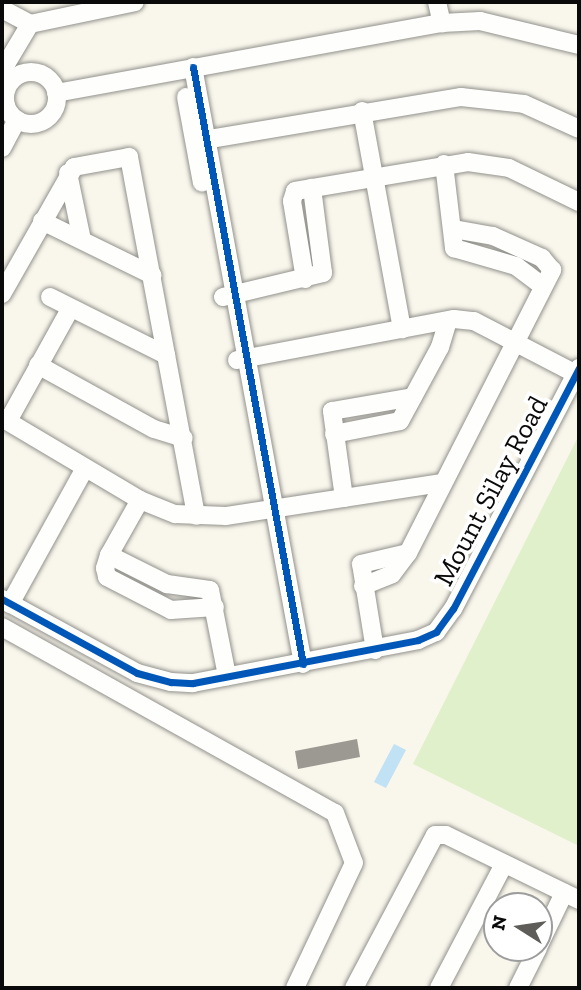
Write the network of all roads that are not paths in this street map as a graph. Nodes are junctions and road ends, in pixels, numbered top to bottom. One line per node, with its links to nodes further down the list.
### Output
1 (135, 2): 4 (street)
2 (437, 2): 5 (street)
3 (2, 9): 6 (street)
4 (78, 9): 6 (street)
5 (442, 23): 7 (street); 8 (street)
6 (30, 24): 9 (street)
7 (579, 45)
8 (187, 69): 10 (street); 14 (street)
9 (4, 80): 10 (street); 12 (street)
10 (56, 93): 12 (street)
11 (362, 111): 13 (street); 14 (street); 18 (street)
12 (17, 120): 15 (street)
13 (579, 129)
14 (200, 140): 24 (street)
15 (2, 148)
16 (444, 164): 18 (street); 19 (street); 29 (street)
17 (68, 173): 20 (street); 21 (street); 22 (street)
18 (374, 175): 24 (street); 28 (street)
19 (579, 202)
20 (42, 221): 21 (street); 23 (street)
21 (82, 240): 22 (street)
22 (152, 275): 30 (street)
23 (2, 295)
24 (228, 296): 31 (street)
25 (50, 298): 26 (street)
26 (70, 309): 30 (street); 32 (street)
27 (447, 321): 28 (street); 29 (street); 38 (street)
28 (402, 329): 31 (street)
29 (514, 343): 33 (street); 37 (street)
30 (166, 355): 35 (street)
31 (242, 359): 40 (street)
32 (38, 365): 34 (street); 35 (street)
33 (578, 371): 46 (street, Mount Silay Road)
34 (5, 419): 36 (street)
35 (184, 438): 41 (street)
36 (85, 468): 39 (street); 43 (street)
37 (441, 483): 38 (street); 46 (street)
38 (344, 498): 40 (street)
39 (140, 500): 41 (street); 42 (street)
40 (270, 509): 41 (street); 47 (street)
41 (196, 516)
42 (109, 555): 44 (street); 44 (street)
43 (6, 602): 48 (street)
44 (215, 607): 48 (street)
45 (2, 627): 53 (street)
46 (376, 650): 47 (street)
47 (299, 665): 48 (street)
48 (227, 676)
49 (504, 864): 50 (street); 54 (street); 55 (street)
50 (572, 896): 51 (street)
51 (553, 924)
52 (531, 962): 56 (street)
53 (295, 988)
54 (354, 988)
55 (439, 988)
56 (518, 988)

